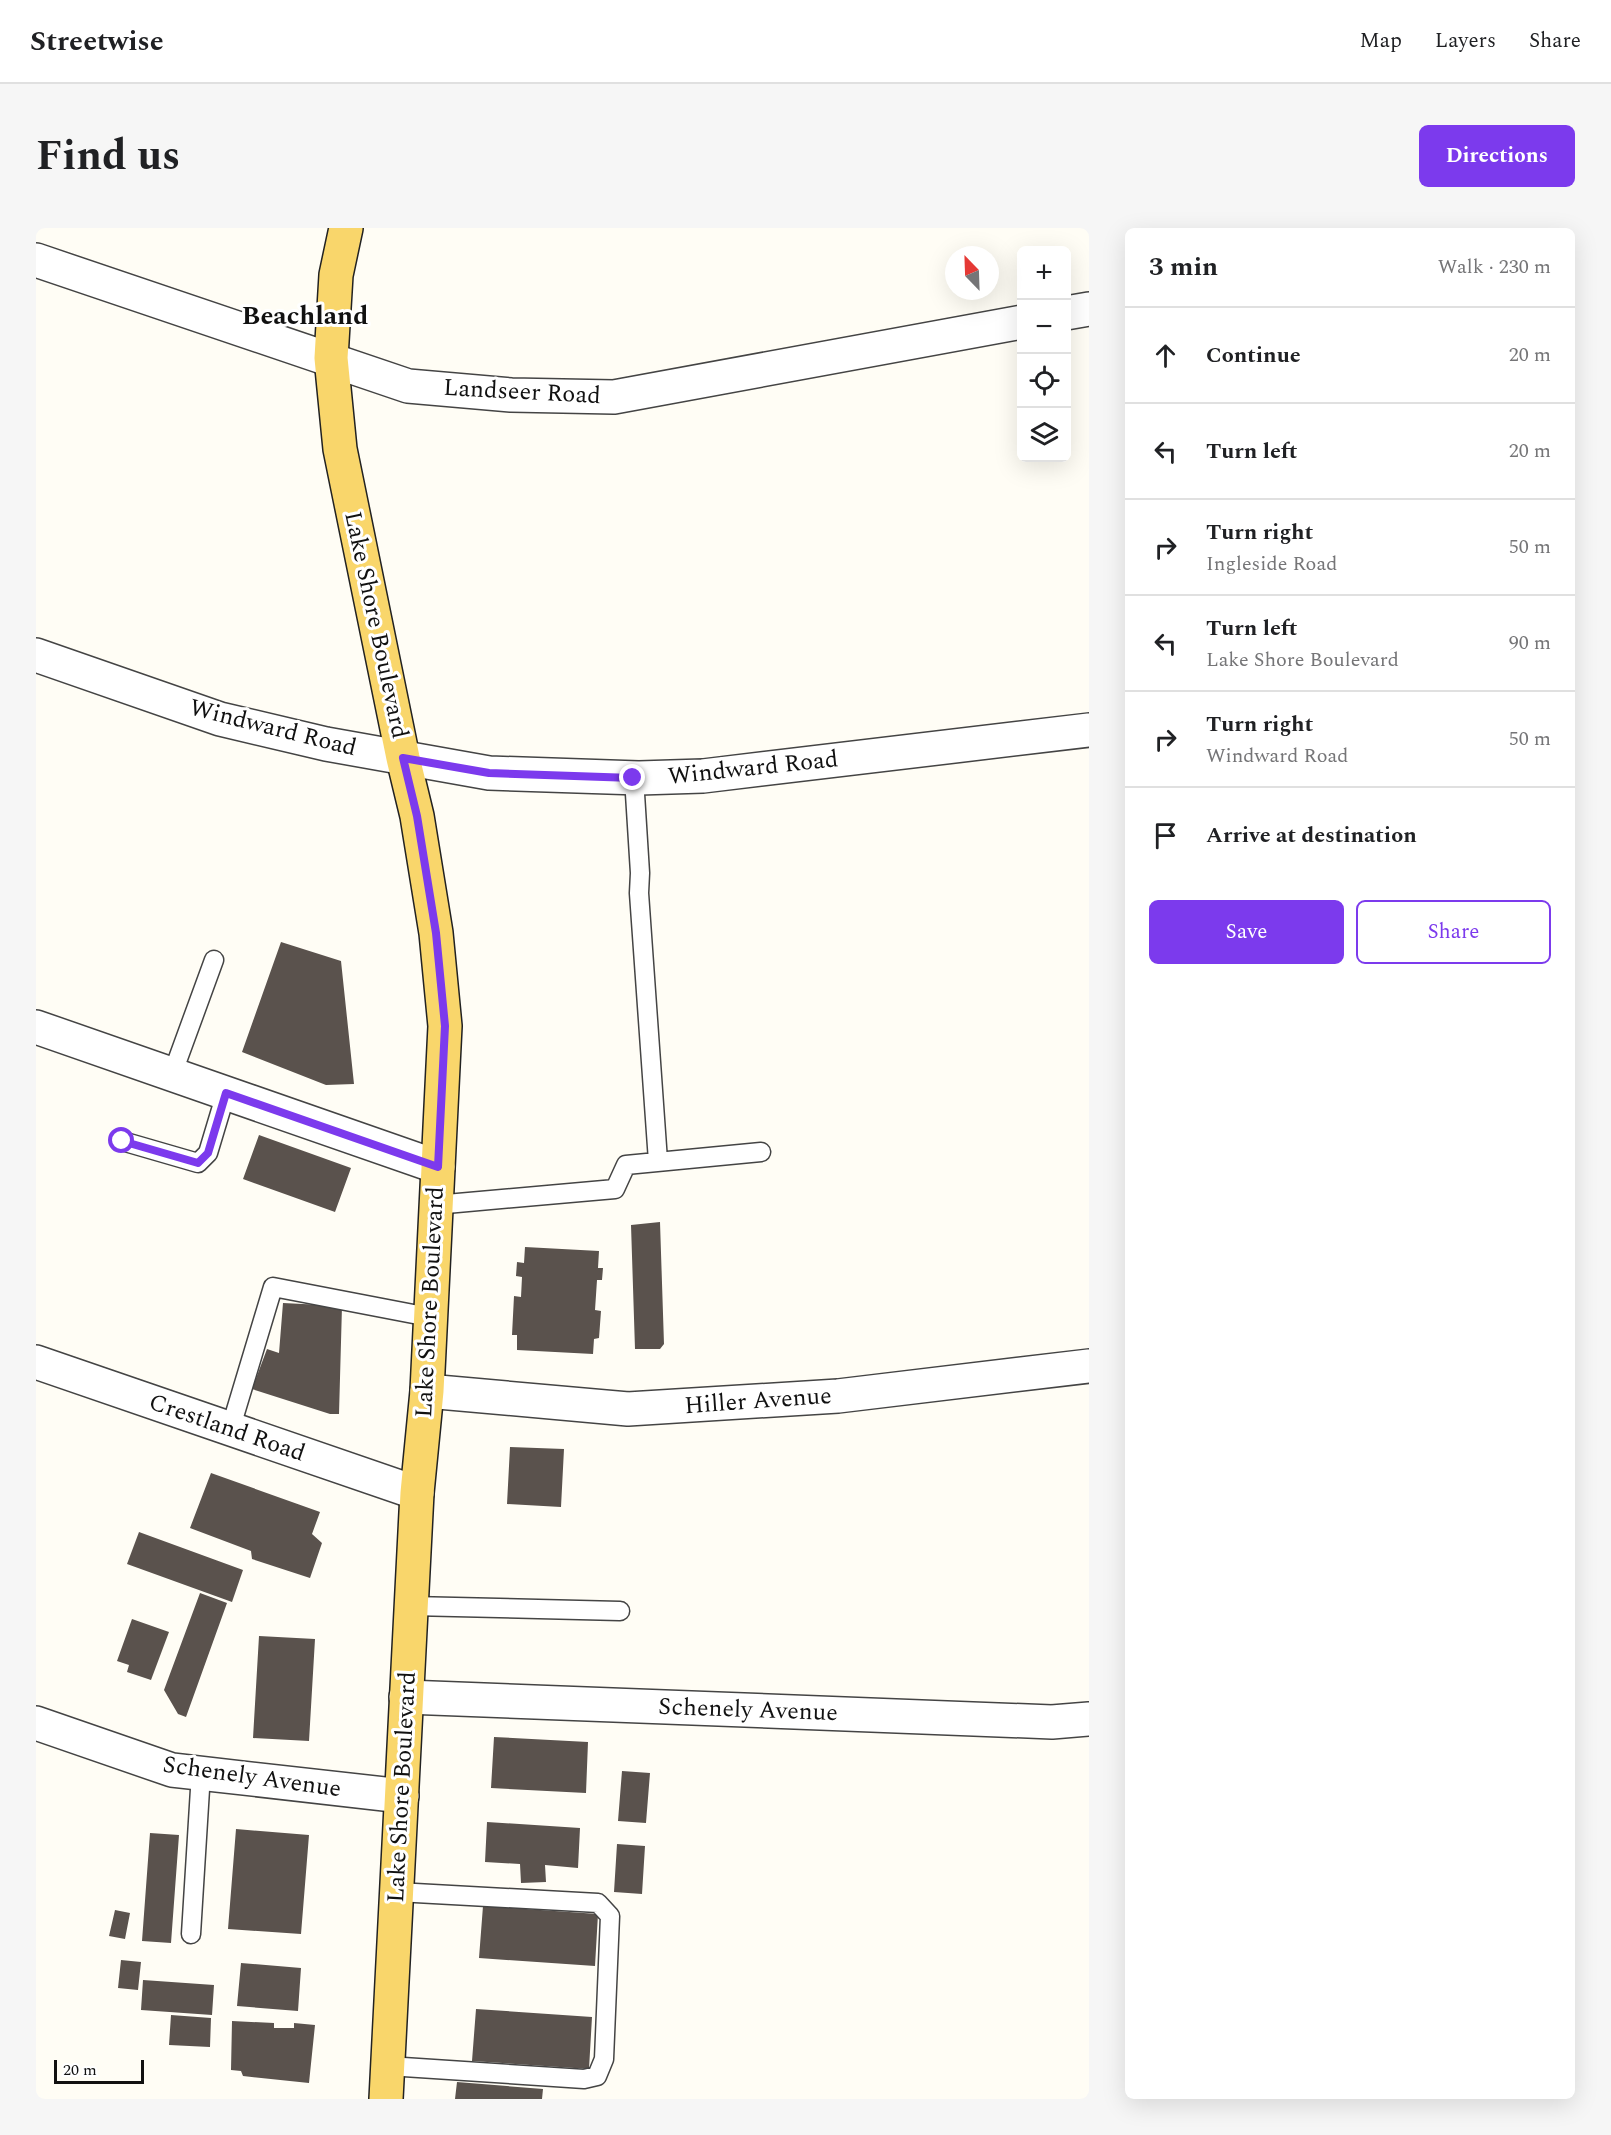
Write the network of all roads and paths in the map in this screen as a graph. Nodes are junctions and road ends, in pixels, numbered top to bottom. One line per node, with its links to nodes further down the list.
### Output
1 (346, 228): 6 (main road, Lake Shore Boulevard)
2 (36, 260): 6 (street, Landseer Road)
3 (1089, 309): 4 (street)
4 (1071, 312)
5 (1017, 323): 6 (street, Landseer Road)
6 (331, 358): 9 (main road, Lake Shore Boulevard)
7 (36, 655): 9 (street, Windward Road)
8 (1089, 730): 10 (street, Windward Road)
9 (403, 758): 10 (street, Windward Road); 18 (main road, Lake Shore Boulevard)
10 (633, 778): 17 (lane)
11 (214, 960): 13 (lane)
12 (36, 1027): 13 (street)
13 (172, 1075): 14 (street)
14 (226, 1093): 15 (lane); 18 (street)
15 (122, 1141)
16 (761, 1152): 17 (lane)
17 (658, 1161): 19 (lane)
18 (438, 1167): 19 (main road, Lake Shore Boulevard)
19 (435, 1205): 20 (main road, Lake Shore Boulevard)
20 (429, 1317): 23 (main road, Lake Shore Boulevard); 24 (lane)
21 (36, 1362): 24 (street, Crestland Road)
22 (1089, 1366): 23 (street, Hiller Avenue)
23 (427, 1391): 25 (main road, Lake Shore Boulevard)
24 (230, 1430): 25 (street, Crestland Road)
25 (417, 1493): 26 (main road, Lake Shore Boulevard)
26 (411, 1606): 27 (lane); 28 (main road, Lake Shore Boulevard)
27 (620, 1611)
28 (406, 1697): 29 (street, Schenely Avenue); 32 (main road, Lake Shore Boulevard)
29 (1089, 1719)
30 (36, 1724): 31 (street, Schenely Avenue)
31 (201, 1773): 32 (street, Schenely Avenue); 34 (lane)
32 (402, 1796): 33 (main road, Lake Shore Boulevard)
33 (397, 1892): 35 (main road, Lake Shore Boulevard); 35 (lane)
34 (191, 1934)
35 (388, 2066): 36 (main road, Lake Shore Boulevard)
36 (386, 2099)

